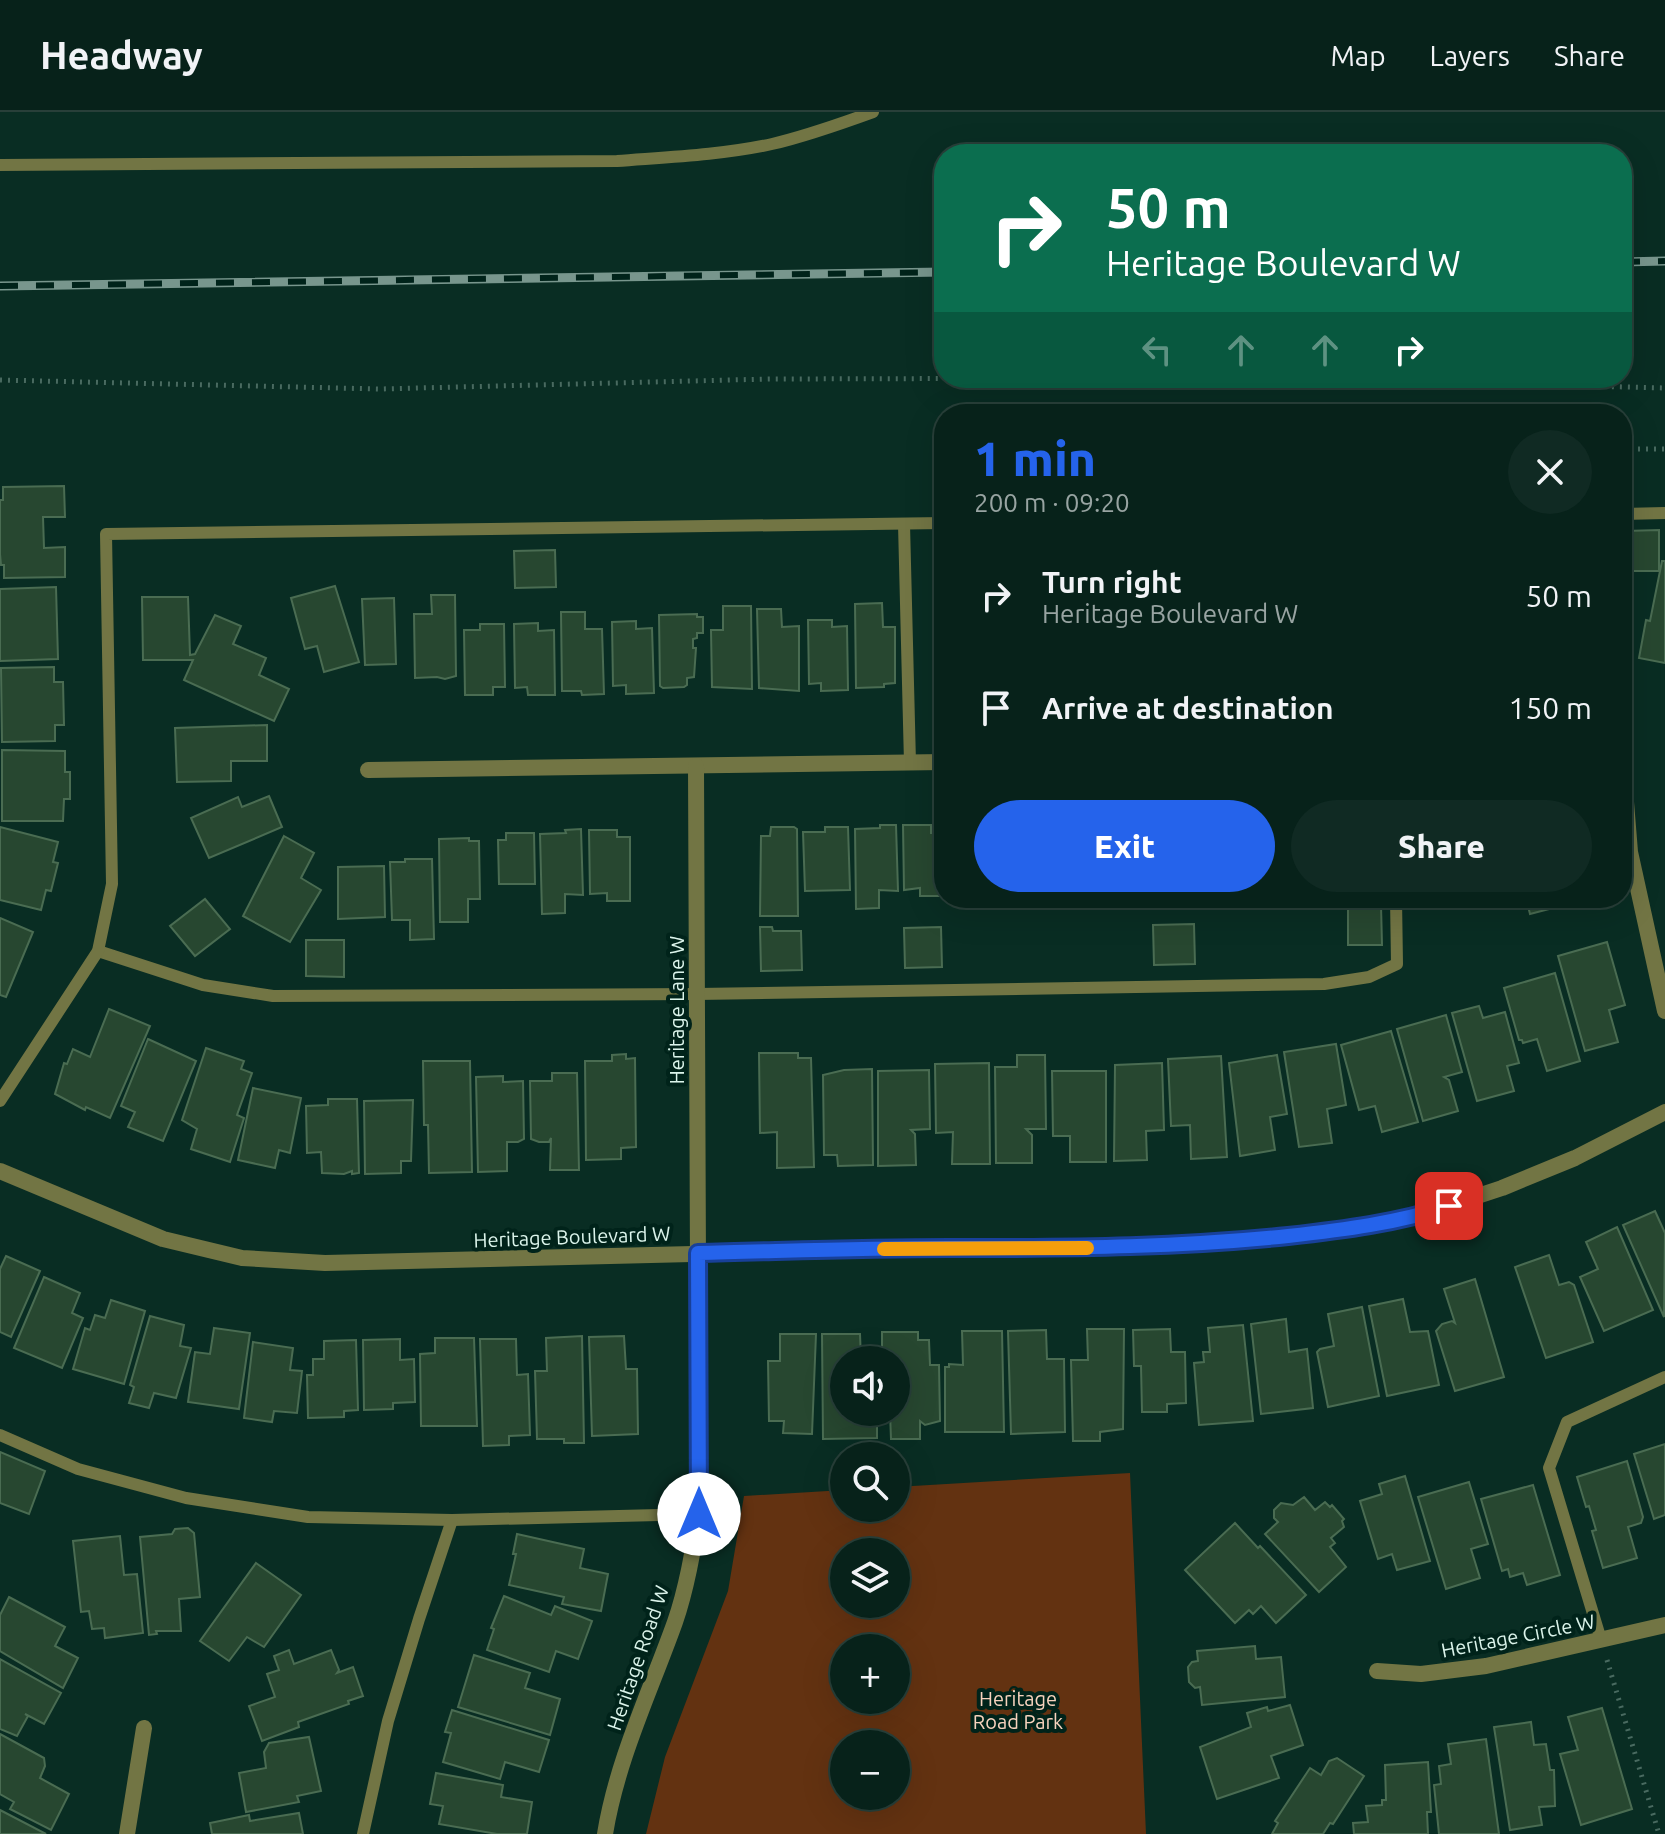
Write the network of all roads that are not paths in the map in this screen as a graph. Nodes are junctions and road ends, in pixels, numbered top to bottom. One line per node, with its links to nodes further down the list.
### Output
1 (873, 112): 2 (lane)
2 (0, 165)
3 (1665, 513): 4 (lane)
4 (1632, 514)
5 (934, 523): 6 (lane)
6 (904, 524): 8 (lane); 13 (lane)
7 (934, 762): 8 (street)
8 (910, 763): 9 (street)
9 (696, 766): 10 (street); 14 (street, Heritage Lane W)
10 (368, 770)
11 (1632, 861): 15 (street)
12 (1396, 908): 14 (lane)
13 (98, 951): 14 (lane); 16 (lane)
14 (697, 994): 19 (street, Heritage Lane W)
15 (1665, 1011)
16 (0, 1101)
17 (1665, 1112): 19 (street, Heritage Boulevard W)
18 (0, 1171): 19 (street, Heritage Boulevard W)
19 (698, 1253): 22 (street, Heritage Road W)
20 (1665, 1377): 25 (lane)
21 (0, 1435): 23 (lane)
22 (699, 1514): 23 (lane); 30 (street, Heritage Road W)
23 (452, 1520): 29 (lane)
24 (1665, 1625): 25 (street, Heritage Circle W)
25 (1601, 1640): 26 (street, Heritage Circle W)
26 (1377, 1671)
27 (144, 1728): 28 (street)
28 (127, 1834)
29 (363, 1834)
30 (605, 1834)

